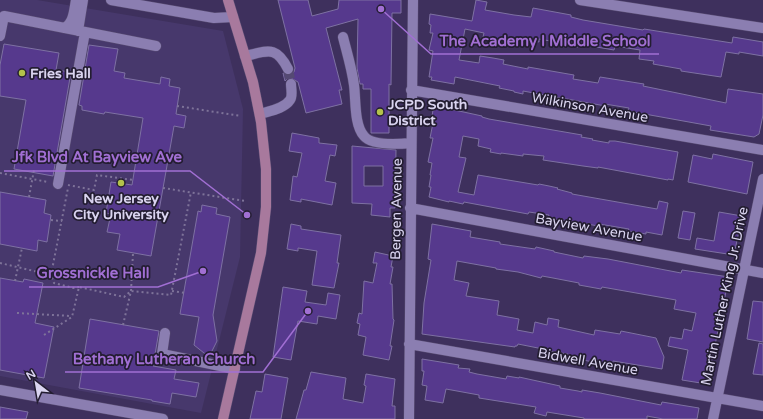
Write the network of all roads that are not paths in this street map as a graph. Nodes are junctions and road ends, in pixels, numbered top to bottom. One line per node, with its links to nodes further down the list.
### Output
1 (76, 0): 8 (street)
2 (83, 0): 10 (street)
3 (111, 0): 7 (street)
4 (228, 0): 7 (main road)
5 (413, 0): 17 (street, Bergen Avenue)
6 (580, 0): 9 (street)
7 (233, 18): 14 (main road)
8 (64, 28): 10 (street); 11 (street)
9 (763, 28)
10 (81, 31): 13 (street); 22 (street)
11 (0, 36)
12 (344, 38): 19 (street)
13 (156, 46)
14 (245, 56): 15 (street); 18 (main road)
15 (288, 69)
16 (291, 84): 18 (street)
17 (411, 90): 19 (street, Bergen Avenue); 20 (street, Wilkinson Avenue)
18 (260, 114): 28 (main road)
19 (411, 143): 23 (street, Bergen Avenue)
20 (763, 150)
21 (763, 179): 24 (street, Martin Luther King Jr. Drive)
22 (63, 185)
23 (410, 208): 24 (street, Bayview Avenue); 27 (street, Bergen Avenue)
24 (744, 270): 25 (street, Bayview Avenue); 30 (street, Martin Luther King Jr. Drive)
25 (763, 273)
26 (166, 333): 28 (street)
27 (409, 344): 30 (street, Bidwell Avenue); 34 (street, Bergen Avenue)
28 (235, 369): 33 (main road)
29 (0, 390): 32 (street)
30 (718, 398): 31 (street, Bidwell Avenue); 35 (street, Martin Luther King Jr. Drive)
31 (763, 406)
32 (163, 419)
33 (223, 419)
34 (409, 419)
35 (713, 419)

